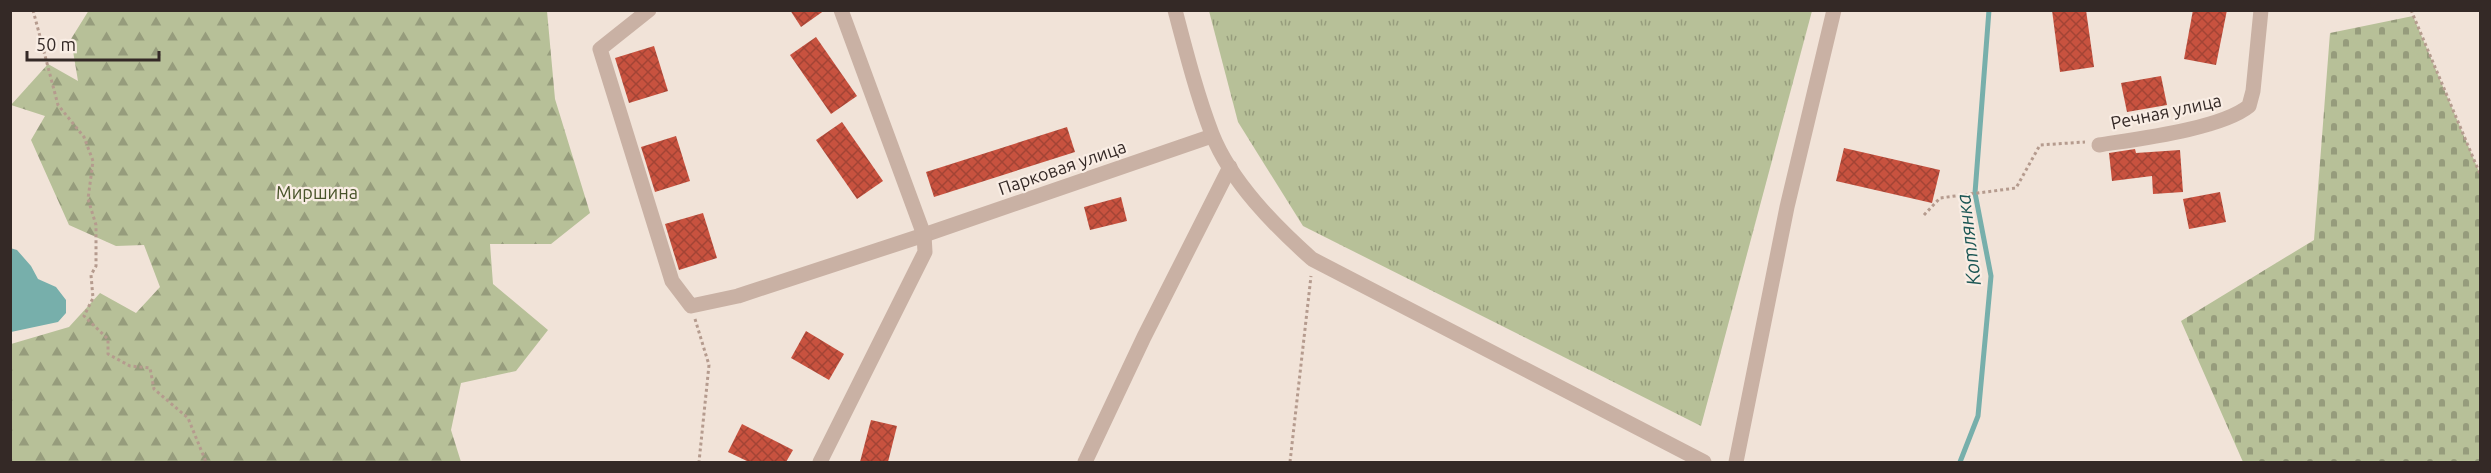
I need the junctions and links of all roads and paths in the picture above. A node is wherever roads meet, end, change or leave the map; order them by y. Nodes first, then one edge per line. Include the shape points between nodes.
1 (33, 10) edge
2 (649, 10) edge
3 (841, 10) edge
4 (1175, 10) edge
5 (1834, 10) edge
6 (2261, 10) edge
7 (2411, 10) edge
8 (1212, 136) junction
9 (2099, 145) joint
10 (1230, 167) junction
11 (2481, 174) edge
12 (1924, 215) dead end
13 (924, 235) junction
14 (1312, 259) junction
15 (691, 306) junction
16 (206, 462) edge
17 (699, 462) edge
18 (820, 462) edge
19 (1085, 462) edge
20 (1290, 462) edge
21 (1704, 462) edge
22 (1736, 462) edge

1 - 16 path via 58,105 84,137 93,161 88,199 96,225 96,266 91,275 93,298 84,316 108,339 108,354 130,366 150,368 153,389 188,418
2 - 15 street via 600,49 672,281
3 - 13 street
4 - 8 street
5 - 22 street via 1787,207
6 - 9 street, Речная улица via 2253,91 2249,106 2242,112 2152,137
7 - 11 path
8 - 10 street
8 - 13 street, Парковая улица
9 - 12 path via 2040,145 2016,188 1940,198
10 - 14 street via 1279,230
10 - 19 street
13 - 15 street, Парковая улица via 738,296
13 - 18 street via 925,252
14 - 20 path
14 - 21 street
15 - 17 path via 709,365

